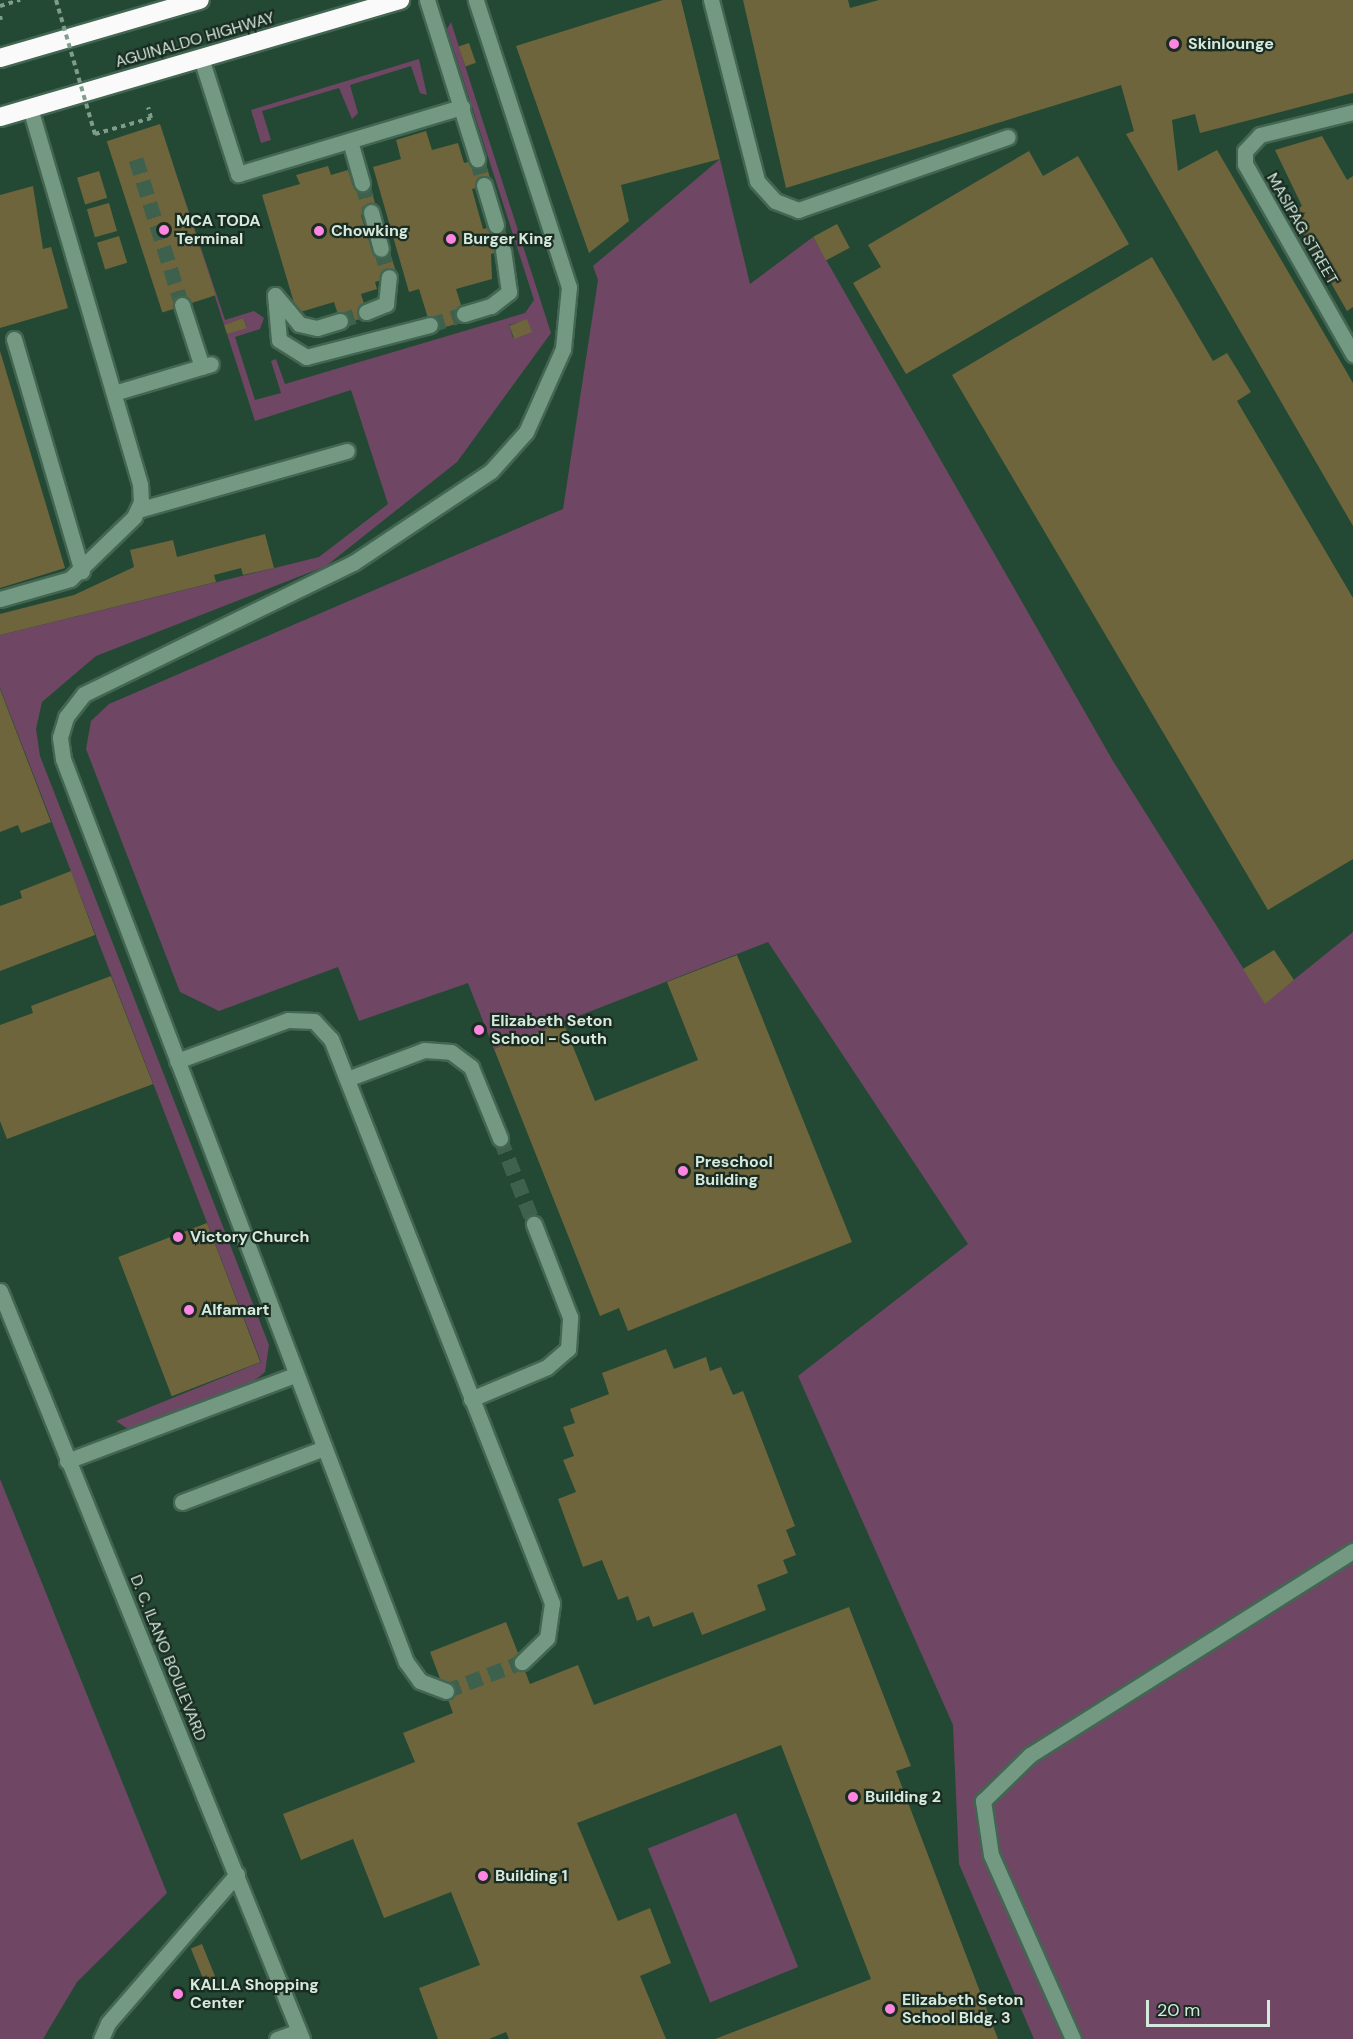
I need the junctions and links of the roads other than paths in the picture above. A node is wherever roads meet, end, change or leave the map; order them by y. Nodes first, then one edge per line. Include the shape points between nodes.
1 (196, 0) edge
2 (400, 0) edge
3 (428, 0) edge
4 (476, 0) edge
5 (711, 0) edge
6 (0, 58) edge
7 (201, 58) junction
8 (462, 107) junction
9 (30, 108) junction
10 (1353, 112) edge
11 (0, 117) edge
12 (1008, 137) dead end
13 (350, 141) junction
14 (477, 159) tunnel mouth
15 (362, 183) tunnel mouth
16 (484, 185) tunnel mouth
17 (371, 212) tunnel mouth
18 (496, 225) tunnel mouth
19 (381, 249) tunnel mouth
20 (504, 250) tunnel mouth
21 (389, 277) tunnel mouth
22 (182, 304) tunnel mouth
23 (366, 312) tunnel mouth
24 (464, 314) tunnel mouth
25 (340, 321) tunnel mouth
26 (430, 325) tunnel mouth
27 (14, 339) dead end
28 (1353, 354) edge
29 (114, 393) junction
30 (347, 451) dead end
31 (138, 510) junction
32 (82, 570) junction
33 (0, 600) edge
34 (177, 1061) junction
35 (347, 1079) junction
36 (500, 1138) tunnel mouth
37 (534, 1224) tunnel mouth
38 (0, 1291) edge
39 (295, 1375) junction
40 (471, 1399) junction
41 (324, 1448) junction
42 (67, 1461) junction
43 (182, 1502) dead end
44 (1353, 1551) edge
45 (522, 1662) tunnel mouth
46 (446, 1691) tunnel mouth
47 (237, 1874) junction
48 (300, 2035) edge
49 (100, 2039) edge
50 (277, 2039) edge
51 (1073, 2039) edge

1 - 6 highway
2 - 7 highway, AGUINALDO HIGHWAY
3 - 8 street
4 - 34 street via 569,287 562,349 526,432 491,471 353,563 84,694 66,717 60,738 63,759
5 - 12 street via 757,181 775,201 798,210
7 - 9 highway, AGUINALDO HIGHWAY
7 - 13 street via 238,174
8 - 13 street
8 - 14 street
9 - 11 highway, AGUINALDO HIGHWAY
9 - 29 street
10 - 28 street, MASIPAG STREET via 1260,135 1245,152 1250,176
13 - 15 street
16 - 18 street
17 - 19 street
20 - 24 street via 509,292 491,306
21 - 23 street via 386,304
22 - 29 street via 206,365
25 - 26 street via 317,328 299,324 275,295 279,340 306,357
27 - 32 street
29 - 31 street via 140,484
30 - 31 street
31 - 32 street
32 - 33 street
34 - 35 street via 288,1020 314,1022 332,1039
34 - 39 street
35 - 36 street via 424,1050 451,1052 471,1067
35 - 40 street
37 - 40 street via 570,1317 568,1348 547,1367
38 - 42 street, D. C. ILANO BOULEVARD
39 - 41 street
39 - 42 street
40 - 45 street via 552,1603 547,1638
41 - 43 street
41 - 46 street via 406,1662 420,1681
42 - 47 street, D. C. ILANO BOULEVARD
44 - 51 street via 1030,1755 983,1801 991,1855
47 - 48 street, D. C. ILANO BOULEVARD
47 - 49 street via 120,2008
48 - 50 street

